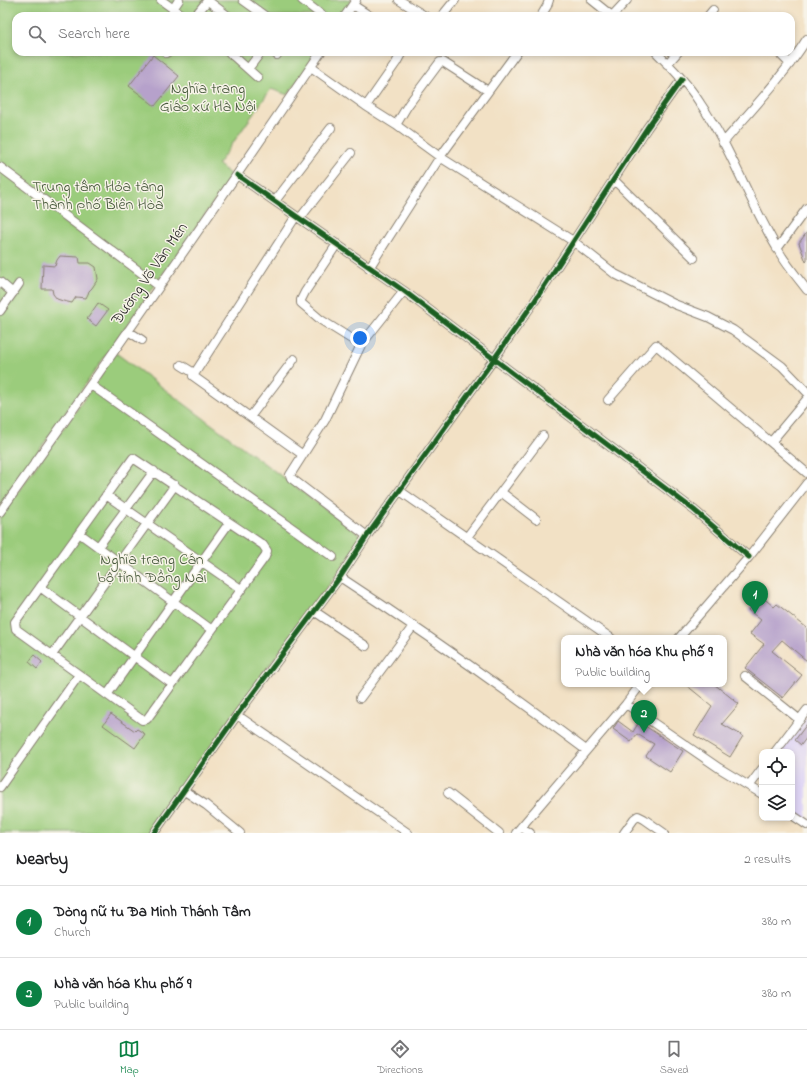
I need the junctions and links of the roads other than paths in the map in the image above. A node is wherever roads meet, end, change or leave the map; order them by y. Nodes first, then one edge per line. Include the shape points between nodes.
1 (161, 0) edge
2 (179, 0) edge
3 (208, 0) edge
4 (243, 0) edge
5 (302, 0) edge
6 (399, 0) edge
7 (455, 0) edge
8 (549, 0) edge
9 (592, 0) edge
10 (627, 0) edge
11 (355, 2) edge
12 (173, 9) junction
13 (177, 12) edge
14 (199, 12) edge
15 (223, 12) edge
16 (260, 12) edge
17 (318, 12) edge
18 (348, 12) edge
19 (366, 12) edge
20 (418, 12) edge
21 (445, 12) edge
22 (543, 12) edge
23 (607, 12) edge
24 (616, 12) edge
25 (807, 39) edge
26 (234, 56) edge
27 (258, 56) edge
28 (318, 56) edge
29 (400, 56) edge
30 (514, 56) edge
31 (660, 56) edge
32 (674, 56) edge
33 (782, 56) edge
34 (667, 64) junction
35 (790, 64) junction
36 (311, 67) junction
37 (248, 69) junction
38 (258, 78) dead end
39 (682, 79) junction
40 (488, 91) junction
41 (366, 106) junction
42 (396, 125) junction
43 (331, 128) dead end
44 (723, 143) junction
45 (351, 153) dead end
46 (440, 157) junction
47 (0, 167) edge
48 (237, 175) junction
49 (613, 179) junction
50 (275, 201) junction
51 (807, 208) edge
52 (298, 217) junction
53 (573, 241) junction
54 (337, 244) junction
55 (777, 249) junction
56 (694, 258) dead end
57 (369, 268) junction
58 (0, 282) edge
59 (19, 284) dead end
60 (159, 286) junction
61 (807, 290) edge
62 (404, 291) junction
63 (13, 293) junction
64 (0, 311) edge
65 (128, 330) junction
66 (142, 340) dead end
67 (361, 345) junction
68 (294, 359) dead end
69 (494, 359) junction
70 (181, 365) dead end
71 (194, 373) junction
72 (91, 385) junction
73 (807, 392) edge
74 (807, 399) edge
75 (608, 400) dead end
76 (250, 417) junction
77 (543, 436) dead end
78 (771, 442) junction
79 (304, 456) junction
80 (154, 471) junction
81 (807, 473) edge
82 (807, 483) edge
83 (175, 485) junction
84 (400, 491) junction
85 (501, 492) junction
86 (106, 495) junction
87 (126, 509) junction
88 (0, 512) edge
89 (536, 519) dead end
90 (229, 522) junction
91 (147, 523) junction
92 (79, 533) junction
93 (367, 536) junction
94 (467, 537) junction
95 (98, 547) junction
96 (333, 557) dead end
97 (749, 557) junction
98 (119, 562) junction
99 (202, 562) junction
100 (340, 576) junction
101 (40, 588) junction
102 (241, 589) junction
103 (174, 602) junction
104 (314, 611) junction
105 (80, 616) junction
106 (414, 625) junction
107 (212, 630) junction
108 (607, 635) edge
109 (682, 635) edge
110 (366, 646) dead end
111 (52, 655) junction
112 (134, 657) junction
113 (79, 675) junction
114 (745, 676) dead end
115 (172, 684) junction
116 (639, 687) edge
117 (107, 695) junction
118 (360, 698) dead end
119 (626, 704) junction
120 (807, 710) edge
121 (237, 715) junction
122 (800, 720) junction
123 (777, 749) edge
124 (586, 750) junction
125 (759, 773) edge
126 (750, 785) junction
127 (0, 787) edge
128 (184, 790) junction
129 (759, 792) edge
130 (448, 794) dead end
131 (795, 817) edge
132 (807, 825) edge
133 (519, 830) edge
134 (154, 833) edge
135 (240, 833) edge
136 (408, 833) edge
137 (499, 833) edge
138 (530, 833) edge
139 (624, 833) edge
140 (664, 833) edge

1 - 12 street
2 - 12 street
3 - 14 street
3 - 15 street
4 - 16 street
5 - 17 street
6 - 20 street
7 - 21 street
8 - 22 street
9 - 23 street
10 - 24 street
11 - 18 street
11 - 19 street
12 - 13 street
25 - 35 street
26 - 37 street
27 - 37 street
28 - 36 street, Đường Võ Văn Mén
29 - 41 street
30 - 40 street
31 - 34 street
32 - 34 street
33 - 35 street
34 - 39 street
35 - 44 street
36 - 41 street
36 - 48 street, Đường Võ Văn Mén
37 - 38 street
39 - 44 street via 700,103
39 - 49 street
40 - 42 street via 440,62
40 - 46 street
41 - 42 street
42 - 46 street
43 - 50 street
44 - 55 street
45 - 52 street
46 - 53 street
46 - 57 street
47 - 60 street
48 - 50 street
48 - 60 street, Đường Võ Văn Mén
49 - 53 street
49 - 56 street
50 - 52 street
51 - 55 street
52 - 54 street
52 - 71 street
53 - 69 street
53 - 73 street via 615,274 733,330 782,366
54 - 57 street
54 - 67 street via 305,292 301,304
55 - 61 street
57 - 62 street
58 - 63 street
59 - 63 street
60 - 65 street, Đường Võ Văn Mén
62 - 67 street
62 - 69 street
63 - 64 street
65 - 66 street
65 - 72 street, Đường Võ Văn Mén
67 - 79 street via 325,420
68 - 76 street
69 - 84 street
69 - 97 street via 694,510
70 - 71 street
71 - 76 street via 193,376
72 - 88 street, Đường Võ Văn Mén
72 - 96 street
74 - 78 street
75 - 78 street via 656,345
76 - 79 street
77 - 85 street
78 - 81 street
79 - 93 street via 290,475 291,478
80 - 83 street
80 - 86 street via 133,458
80 - 87 street
82 - 97 street
83 - 90 street
83 - 91 street
84 - 93 street
84 - 94 street
85 - 89 street
85 - 94 street
86 - 87 street
86 - 92 street
87 - 91 street
87 - 95 street
90 - 99 street
90 - 102 street via 267,551
91 - 98 street
91 - 99 street
92 - 95 street
92 - 101 street
93 - 100 street
94 - 108 street
95 - 98 street
97 - 109 street
98 - 103 street
98 - 105 street
99 - 102 street
99 - 103 street
100 - 104 street
100 - 106 street
101 - 105 street
101 - 111 street via 15,622 15,626
102 - 107 street
103 - 107 street
103 - 112 street
104 - 110 street
104 - 121 street
105 - 111 street
105 - 112 street
106 - 118 street
106 - 124 street
107 - 115 street
111 - 113 street
112 - 115 street
112 - 117 street
113 - 117 street
113 - 127 street
114 - 122 street
115 - 117 street via 144,720 140,720
116 - 119 street
119 - 124 street
119 - 126 street via 719,768
120 - 122 street
121 - 128 street
121 - 136 street
122 - 123 street
124 - 133 street
125 - 126 street
126 - 129 street
128 - 134 street
128 - 135 street
130 - 137 street
131 - 132 street
133 - 138 street
139 - 140 street via 638,816

